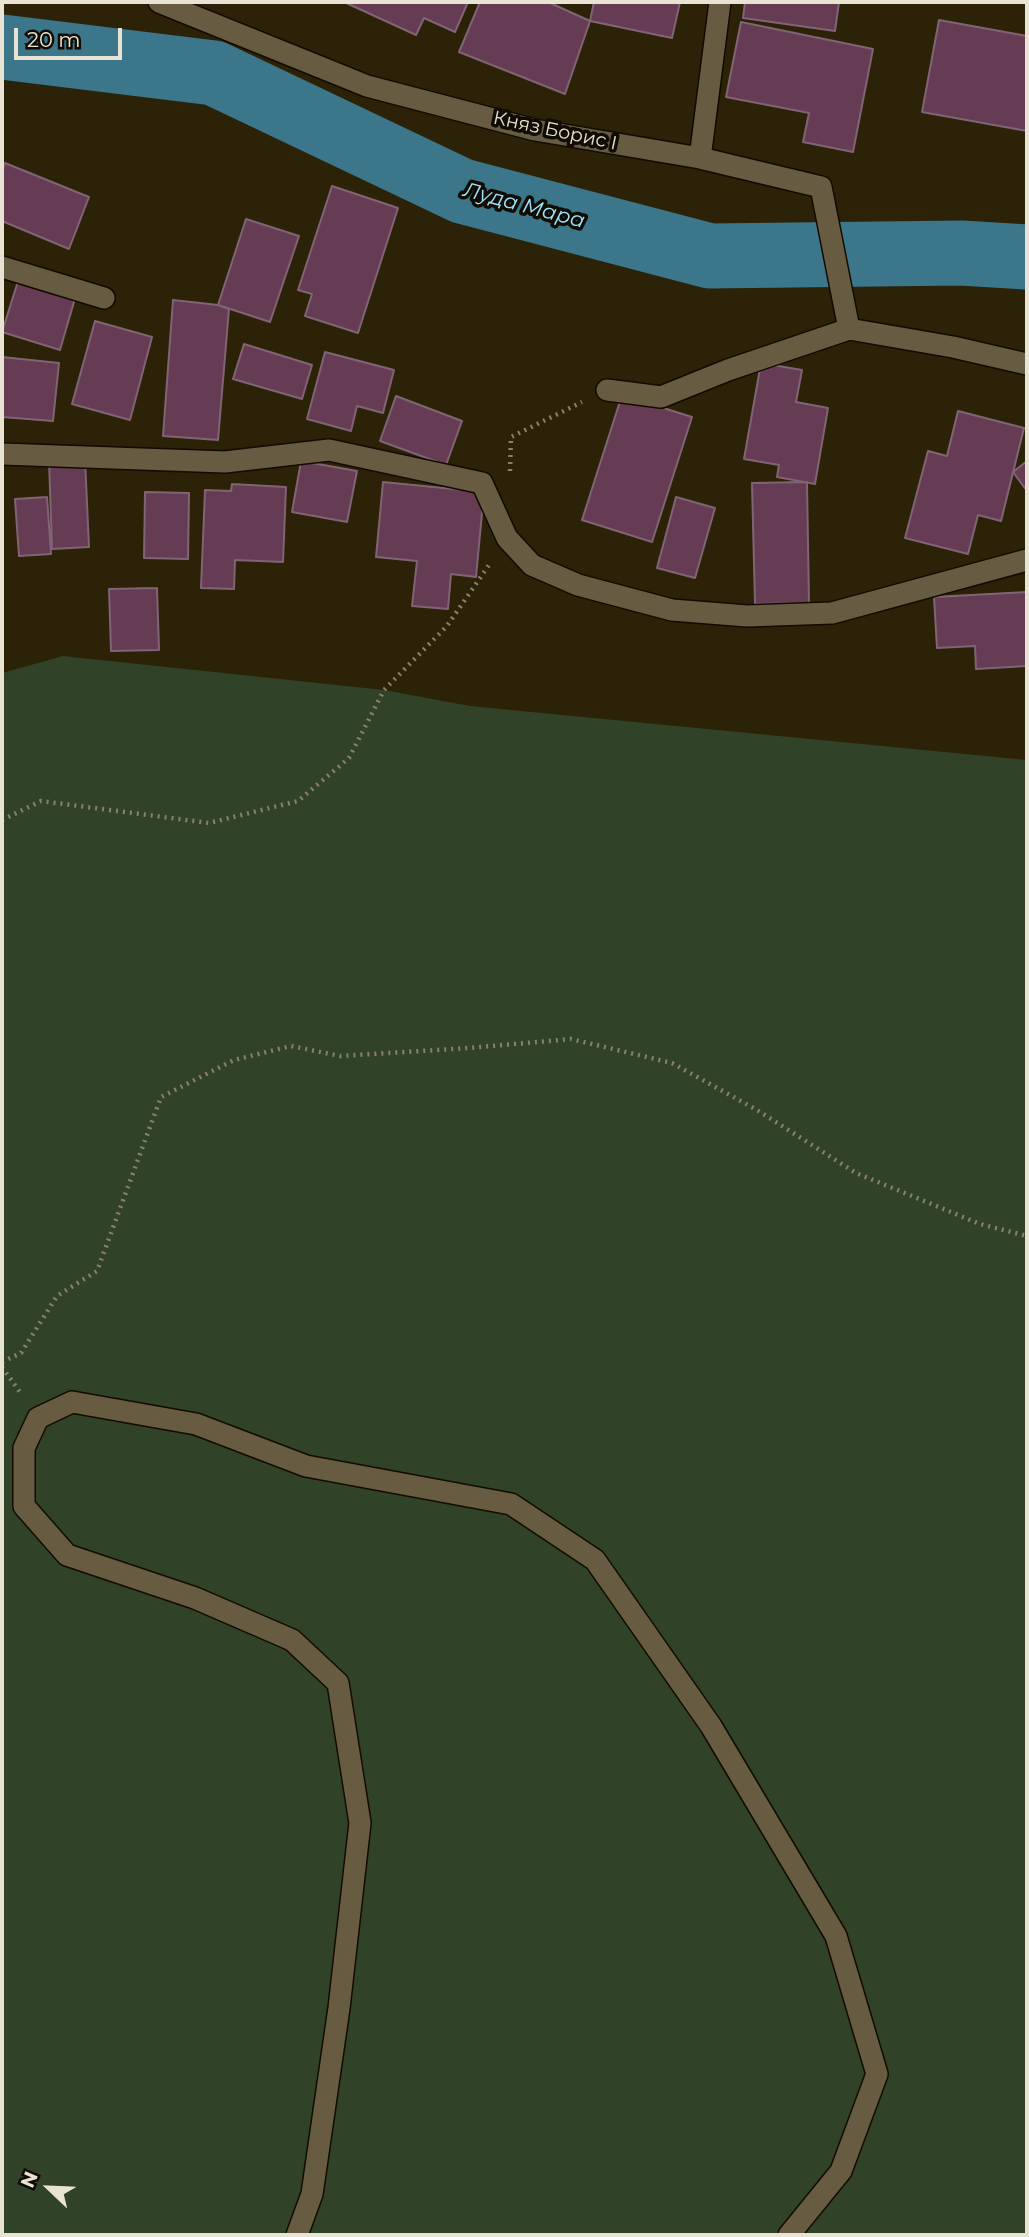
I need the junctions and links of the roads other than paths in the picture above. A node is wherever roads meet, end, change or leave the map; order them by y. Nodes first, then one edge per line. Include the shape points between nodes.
1 (159, 2) edge
2 (720, 2) edge
3 (700, 158) junction
4 (2, 267) edge
5 (104, 298) dead end
6 (849, 330) junction
7 (1027, 364) edge
8 (607, 390) road end
9 (2, 454) edge
10 (1027, 560) edge
11 (297, 2235) edge
12 (789, 2235) edge

1 - 3 street, Княз Борис I via 367,86 536,130
2 - 3 street
3 - 6 street, Княз Борис I via 821,187
4 - 5 street
6 - 7 street
6 - 8 street via 661,397
9 - 10 street via 225,462 329,450 482,483 507,538 531,565 578,586 672,610 747,616 832,613
11 - 12 street via 312,2194 360,1823 338,1683 292,1640 195,1598 67,1555 24,1506 24,1448 38,1418 72,1402 196,1424 306,1466 511,1504 595,1560 711,1726 836,1937 877,2074 841,2171

